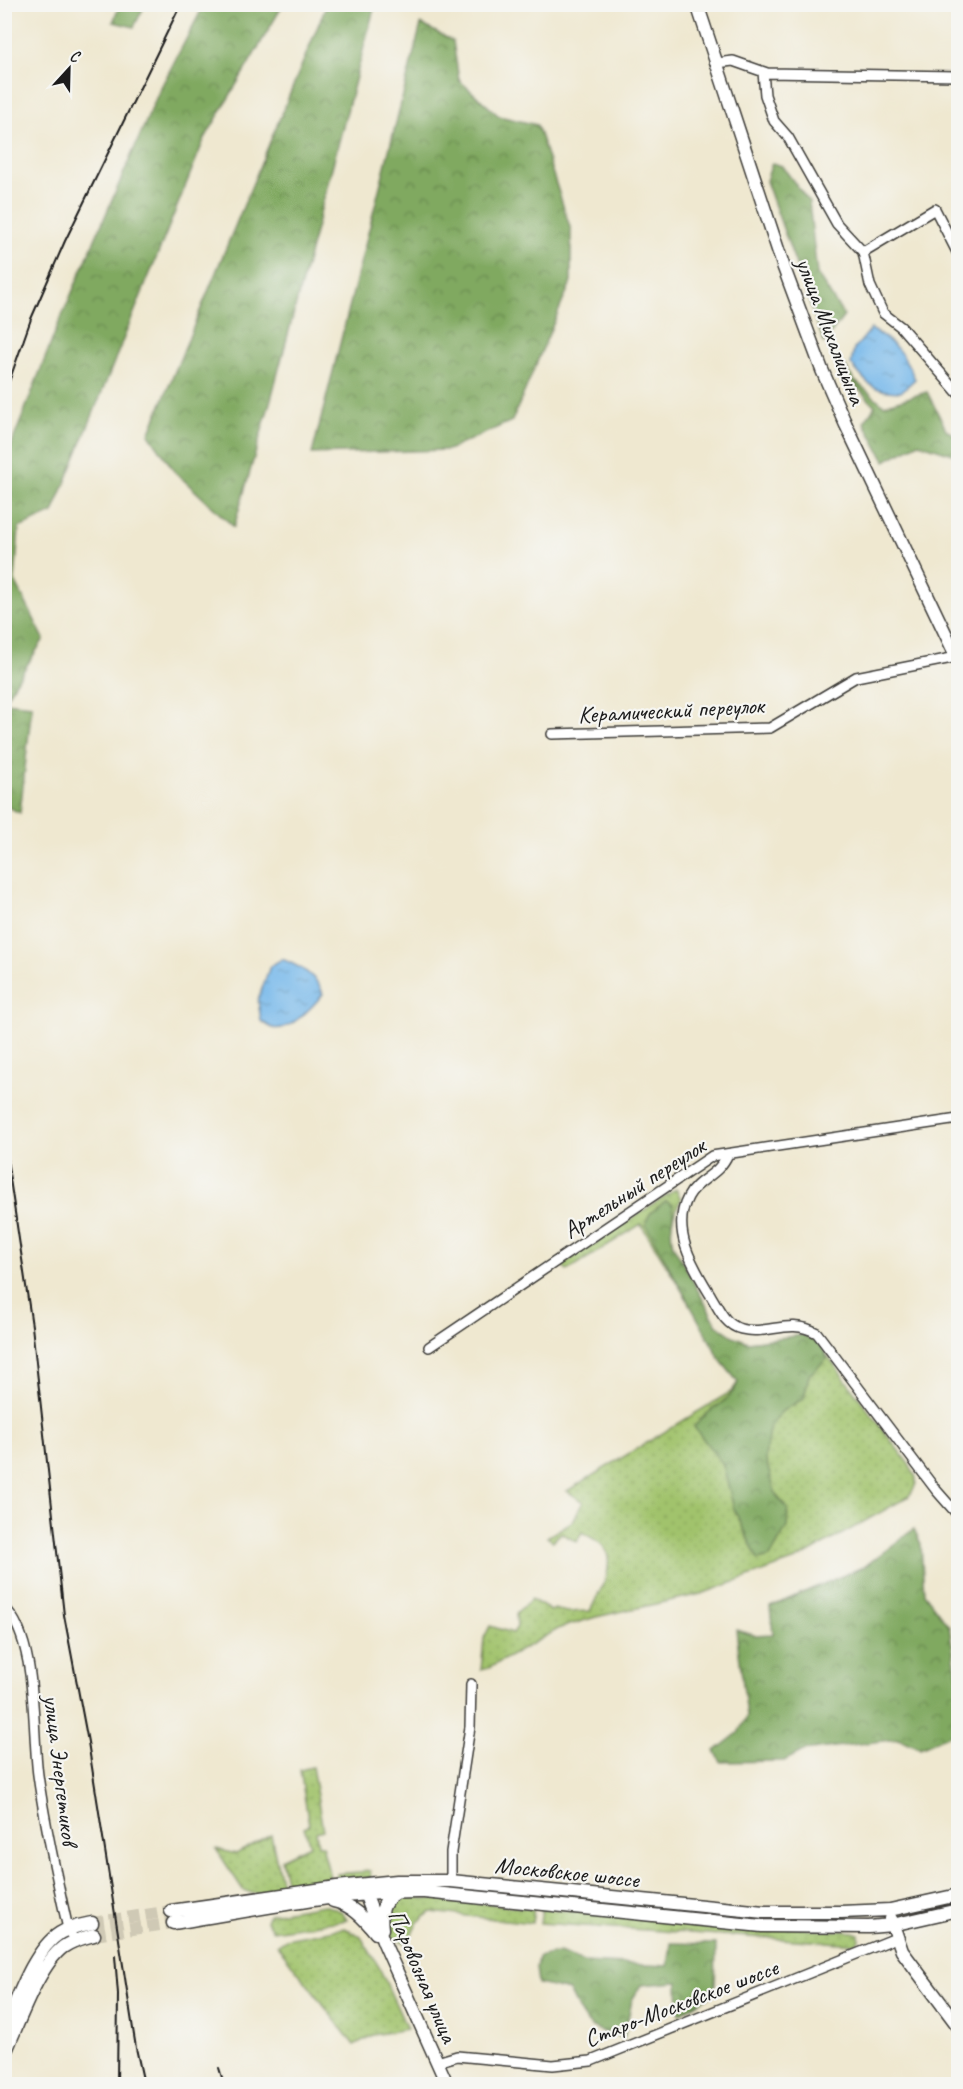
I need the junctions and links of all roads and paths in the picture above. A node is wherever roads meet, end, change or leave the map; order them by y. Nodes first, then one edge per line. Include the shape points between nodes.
1 (697, 4) edge
2 (717, 63) junction
3 (763, 72) junction
4 (958, 76) edge
5 (863, 252) junction
6 (958, 254) edge
7 (958, 393) edge
8 (958, 658) edge
9 (552, 734) dead end
10 (958, 1119) edge
11 (728, 1154) junction
12 (429, 1347) dead end
13 (958, 1515) edge
14 (4, 1607) edge
15 (471, 1684) dead end
16 (451, 1881) junction
17 (363, 1889) junction
18 (398, 1892) junction
19 (958, 1895) edge
20 (323, 1900) junction
21 (890, 1910) junction
22 (958, 1910) edge
23 (892, 1925) junction
24 (93, 1929) tunnel mouth
25 (71, 1934) junction
26 (896, 1938) junction
27 (384, 1943) junction
28 (958, 2026) edge
29 (4, 2030) edge
30 (4, 2055) edge
31 (437, 2062) junction
32 (447, 2085) edge

1 - 2 main road, улица Михалицына
2 - 3 street via 733,61
2 - 8 main road, улица Михалицына via 822,370
3 - 4 street
3 - 5 street via 765,95 774,121 788,137 837,224
5 - 6 street via 935,209
5 - 7 street via 870,285 883,313 901,327
8 - 9 street, Керамический переулок via 856,677 770,728
10 - 11 street, Артельный переулок
11 - 12 street, Артельный переулок via 712,1156
11 - 13 street via 717,1172 694,1188 682,1217 689,1258 722,1316 741,1329 800,1326 817,1333
14 - 25 street, улица Энергетиков via 19,1629 28,1659 38,1775
15 - 16 street via 470,1727 451,1852
16 - 17 main road, Московское шоссе via 397,1881
16 - 21 main road, Московское шоссе via 764,1911
17 - 18 main road, Московское шоссе
17 - 20 main road, Московское шоссе
17 - 20 main road, Московское шоссе via 172,1917
17 - 27 main road, Паровозная улица
18 - 23 main road, Московское шоссе via 762,1926
18 - 27 main road via 389,1897 382,1910
19 - 21 main road, Московское шоссе
20 - 27 main road via 357,1912
21 - 23 main road
22 - 23 main road, Московское шоссе
23 - 26 main road
24 - 25 main road
25 - 29 main road via 52,1939 38,1958
25 - 30 main road via 47,1965
26 - 28 main road
26 - 31 street, Старо-Московское шоссе via 591,2061 553,2065 457,2056
27 - 31 main road, Паровозная улица
31 - 32 main road, Паровозная улица

